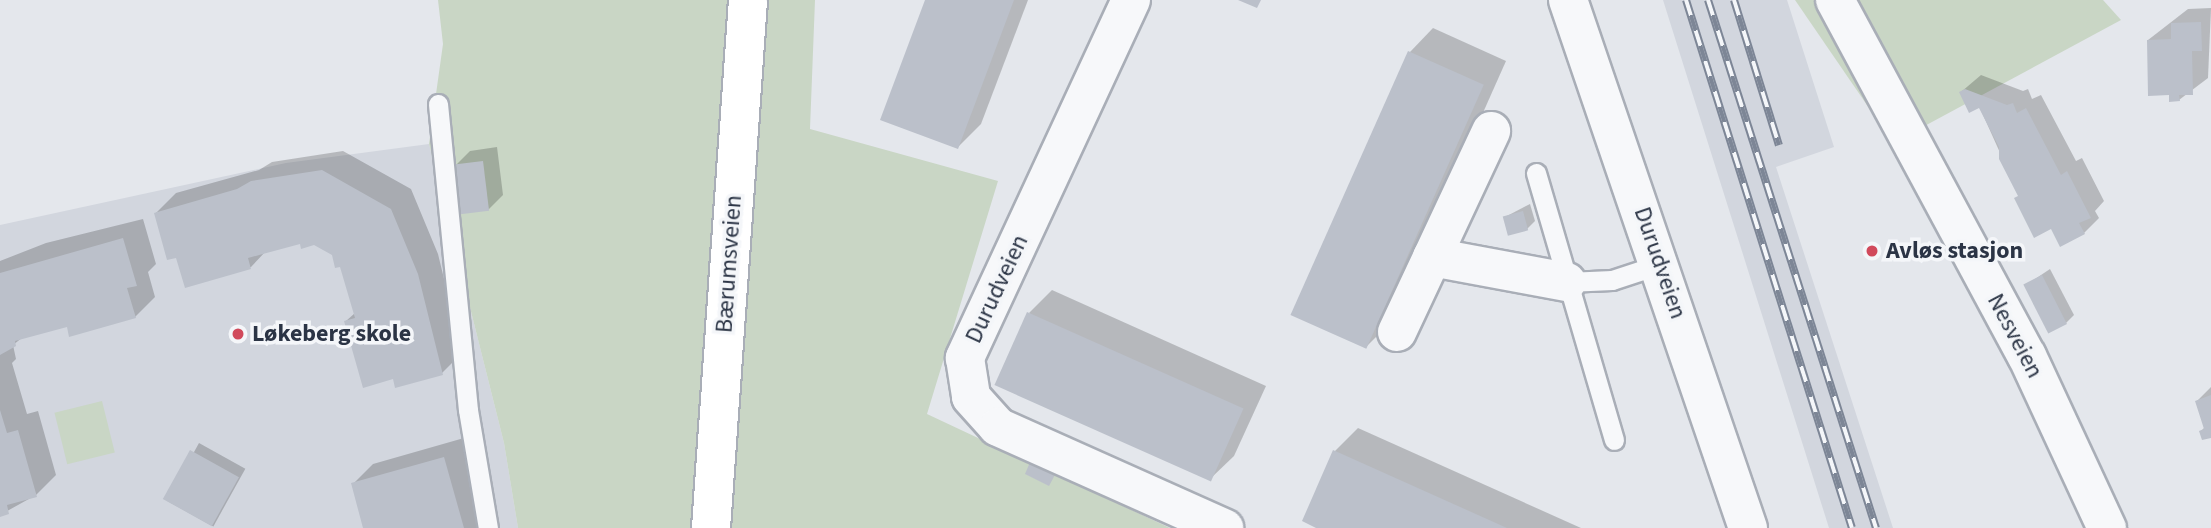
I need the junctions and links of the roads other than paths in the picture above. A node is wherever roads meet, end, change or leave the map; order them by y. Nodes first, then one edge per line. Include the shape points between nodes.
1 (748, 0) edge
2 (1131, 0) edge
3 (1568, 0) edge
4 (1835, 0) edge
5 (438, 104) dead end
6 (1491, 131) dead end
7 (1536, 173) dead end
8 (1432, 257) junction
9 (1661, 264) junction
10 (1567, 282) junction
11 (1397, 332) dead end
12 (1614, 440) dead end
13 (488, 528) edge
14 (711, 528) edge
15 (1224, 528) edge
16 (1748, 528) edge
17 (2108, 528) edge

1 - 14 main road, Bærumsveien
2 - 15 street, Durudveien via 965,358 971,397 998,427
3 - 9 street, Durudveien
4 - 17 street, Nesveien via 2027,356
5 - 13 lane via 468,410
6 - 8 street
7 - 10 lane
8 - 10 street
8 - 11 street
9 - 10 lane via 1612,280
9 - 16 street, Durudveien
10 - 12 lane

